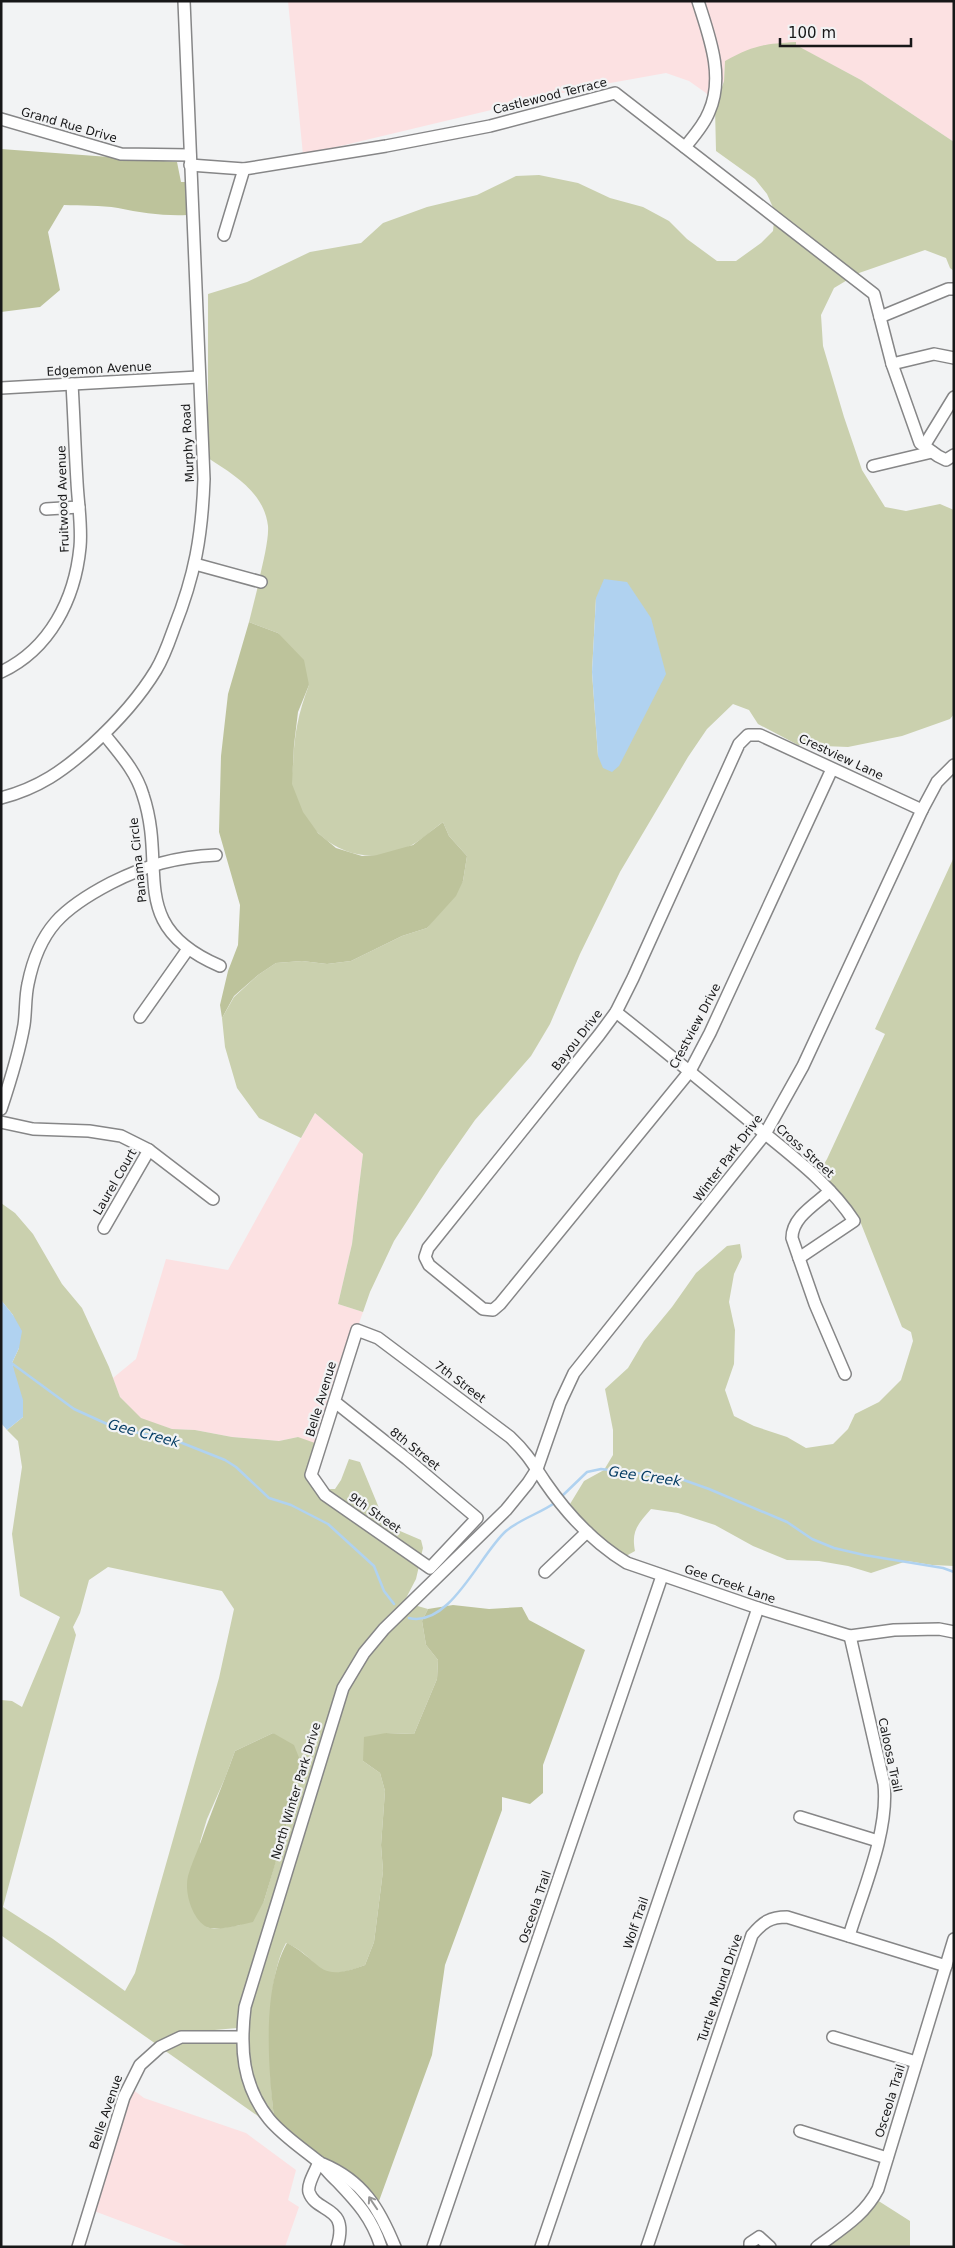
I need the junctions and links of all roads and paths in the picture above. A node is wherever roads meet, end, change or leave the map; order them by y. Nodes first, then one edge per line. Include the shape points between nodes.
1 (184, 1) edge
2 (698, 1) edge
3 (1, 119) edge
4 (685, 148) junction
5 (190, 160) junction
6 (244, 169) junction
7 (224, 235) dead end
8 (954, 290) edge
9 (880, 317) junction
10 (954, 358) edge
11 (892, 364) junction
12 (198, 377) junction
13 (72, 384) junction
14 (1, 388) edge
15 (954, 397) edge
16 (928, 449) junction
17 (954, 455) edge
18 (873, 466) dead end
19 (79, 507) junction
20 (46, 509) dead end
21 (196, 564) junction
22 (260, 582) dead end
23 (1, 672) edge
24 (104, 734) junction
25 (748, 735) joint
26 (954, 765) edge
27 (832, 769) junction
28 (1, 798) edge
29 (922, 810) junction
30 (216, 855) dead end
31 (154, 864) junction
32 (188, 949) junction
33 (220, 966) dead end
34 (616, 1012) junction
35 (140, 1018) dead end
36 (690, 1070) junction
37 (1, 1110) edge
38 (1, 1122) edge
39 (765, 1134) junction
40 (149, 1150) junction
41 (830, 1191) junction
42 (213, 1199) dead end
43 (104, 1228) dead end
44 (799, 1258) junction
45 (493, 1310) joint
46 (357, 1330) joint
47 (844, 1374) dead end
48 (335, 1402) junction
49 (537, 1469) junction
50 (312, 1475) joint
51 (587, 1532) junction
52 (430, 1568) joint
53 (545, 1572) dead end
54 (662, 1576) junction
55 (758, 1608) junction
56 (954, 1632) edge
57 (850, 1636) junction
58 (800, 1817) dead end
59 (878, 1841) junction
60 (849, 1936) junction
61 (954, 1939) edge
62 (946, 1966) junction
63 (834, 2037) dead end
64 (241, 2038) junction
65 (916, 2062) junction
66 (800, 2131) dead end
67 (887, 2158) junction
68 (319, 2162) junction
69 (338, 2243) edge
70 (78, 2247) edge
71 (381, 2247) edge
72 (395, 2247) edge
73 (433, 2247) edge
74 (541, 2247) edge
75 (647, 2247) edge
76 (750, 2247) edge
77 (770, 2247) edge
78 (817, 2247) edge

1 - 5 street, Murphy Road
2 - 4 street via 713,53 716,86 709,112
3 - 5 street, Grand Rue Drive via 121,154
4 - 6 street, Castlewood Terrace via 615,92 490,126
4 - 9 street, Castlewood Terrace via 874,294
5 - 6 street, Grand Rue Drive
5 - 12 street, Murphy Road
6 - 7 street
8 - 9 street via 948,289
9 - 11 street, Castlewood Terrace
10 - 11 street via 934,354
11 - 16 street, Castlewood Terrace via 920,443
12 - 13 street, Edgemon Avenue
12 - 21 street, Murphy Road via 204,480 203,521
13 - 14 street, Edgemon Avenue
13 - 19 street, Fruitwood Avenue
15 - 16 street
16 - 17 street via 946,460
16 - 18 street
19 - 20 street
19 - 23 street, Fruitwood Avenue via 81,546 72,590 63,614 36,649
21 - 22 street
21 - 24 street, Murphy Road via 156,669
24 - 28 street, Murphy Road via 71,764 38,786
24 - 31 street, Panama Circle via 129,765 143,794
25 - 27 street, Crestview Lane via 760,735
25 - 34 street, Bayou Drive via 739,744
26 - 29 street, Winter Park Drive via 937,782
27 - 29 street, Crestview Lane
27 - 36 street, Crestview Drive
29 - 39 street, Winter Park Drive via 803,1066
30 - 31 street via 187,856
31 - 32 street, Panama Circle via 154,895 161,918
31 - 37 street via 92,893 68,909 43,938 34,961 20,1044
32 - 33 street, Panama Circle
32 - 35 street
34 - 36 street, Cross Street
34 - 45 street, Bayou Drive via 428,1248 425,1258 429,1265 483,1309
36 - 39 street, Cross Street
36 - 45 street, Crestview Drive
38 - 40 street via 33,1129 121,1136
39 - 41 street, Cross Street
39 - 49 street, Winter Park Drive via 574,1373
40 - 42 street
40 - 43 street, Laurel Court
41 - 44 street via 797,1221 792,1231
41 - 44 street, Cross Street via 854,1221
44 - 47 street
46 - 48 street, Belle Avenue
46 - 49 street, 7th Street via 378,1338 510,1437 527,1453
48 - 50 street, Belle Avenue
48 - 52 street, 8th Street via 477,1518
49 - 51 street, Gee Creek Lane
49 - 64 street, North Winter Park Drive via 506,1510 384,1629 343,1688 245,2007
50 - 52 street, 9th Street via 326,1495
51 - 53 street
51 - 54 street, Gee Creek Lane via 627,1563
54 - 55 street, Gee Creek Lane
54 - 73 street, Osceola Trail
55 - 57 street, Gee Creek Lane
55 - 74 street, Wolf Trail
56 - 57 street, Gee Creek Lane via 894,1630
57 - 59 street, Caloosa Trail via 884,1784 886,1801
58 - 59 street
59 - 60 street, Caloosa Trail
60 - 62 street, Turtle Mound Drive
60 - 75 street, Turtle Mound Drive via 787,1917 774,1917 762,1923 752,1935
61 - 62 street, Osceola Trail
62 - 65 street, Osceola Trail
63 - 65 street
64 - 68 street, North Winter Park Drive via 252,2090 269,2119
64 - 70 street, Belle Avenue via 181,2038 160,2047 140,2065 124,2097
65 - 67 street, Osceola Trail
66 - 67 street
67 - 78 street, Osceola Trail via 872,2201 861,2214
68 - 69 street via 309,2192 314,2200 334,2213 338,2221
68 - 71 street, North Winter Park Drive via 375,2227
72 -> 68 street, North Winter Park Drive via 384,2219 366,2193 342,2172
76 - 77 street via 754,2238 759,2237

